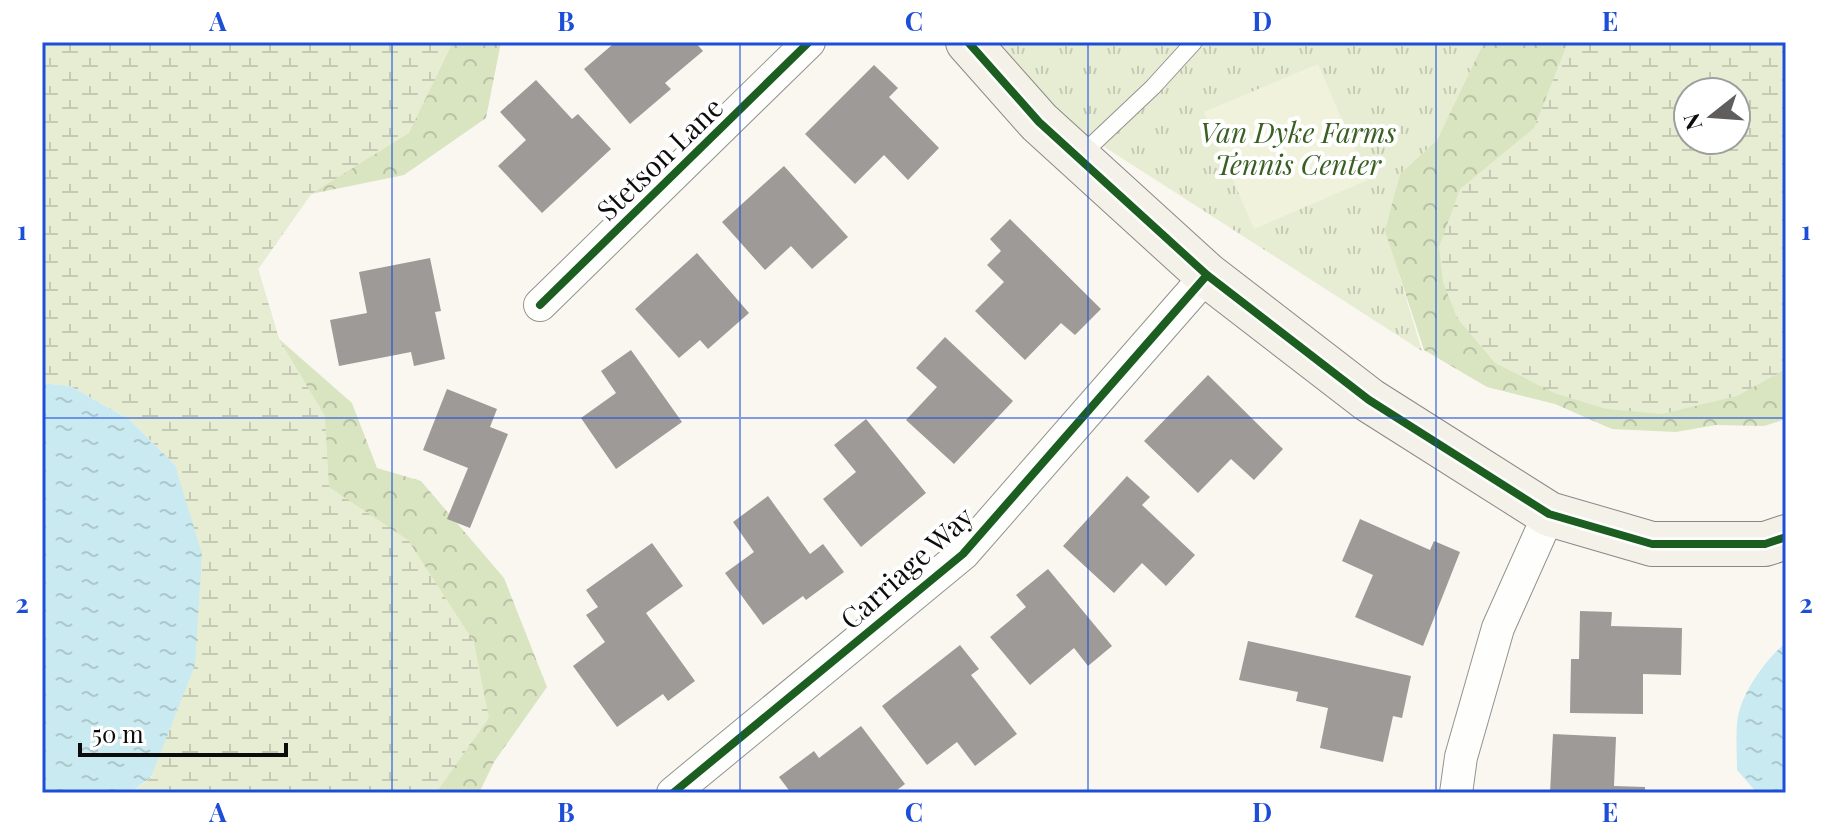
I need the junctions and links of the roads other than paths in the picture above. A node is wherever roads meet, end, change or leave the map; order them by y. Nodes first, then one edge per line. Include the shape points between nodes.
1 (809, 42) edge
2 (968, 42) edge
3 (1194, 42) edge
4 (1078, 157) junction
5 (1207, 275) junction
6 (540, 305) dead end
7 (1549, 514) junction
8 (1786, 537) edge
9 (673, 793) edge
10 (1456, 793) edge

1 - 6 street, Stetson Lane
2 - 4 street
3 - 4 lane
4 - 5 street
5 - 7 street via 1369,400
5 - 9 street, Carriage Way via 963,554
7 - 8 street via 1652,544 1765,544
7 - 10 street via 1498,628 1461,757

